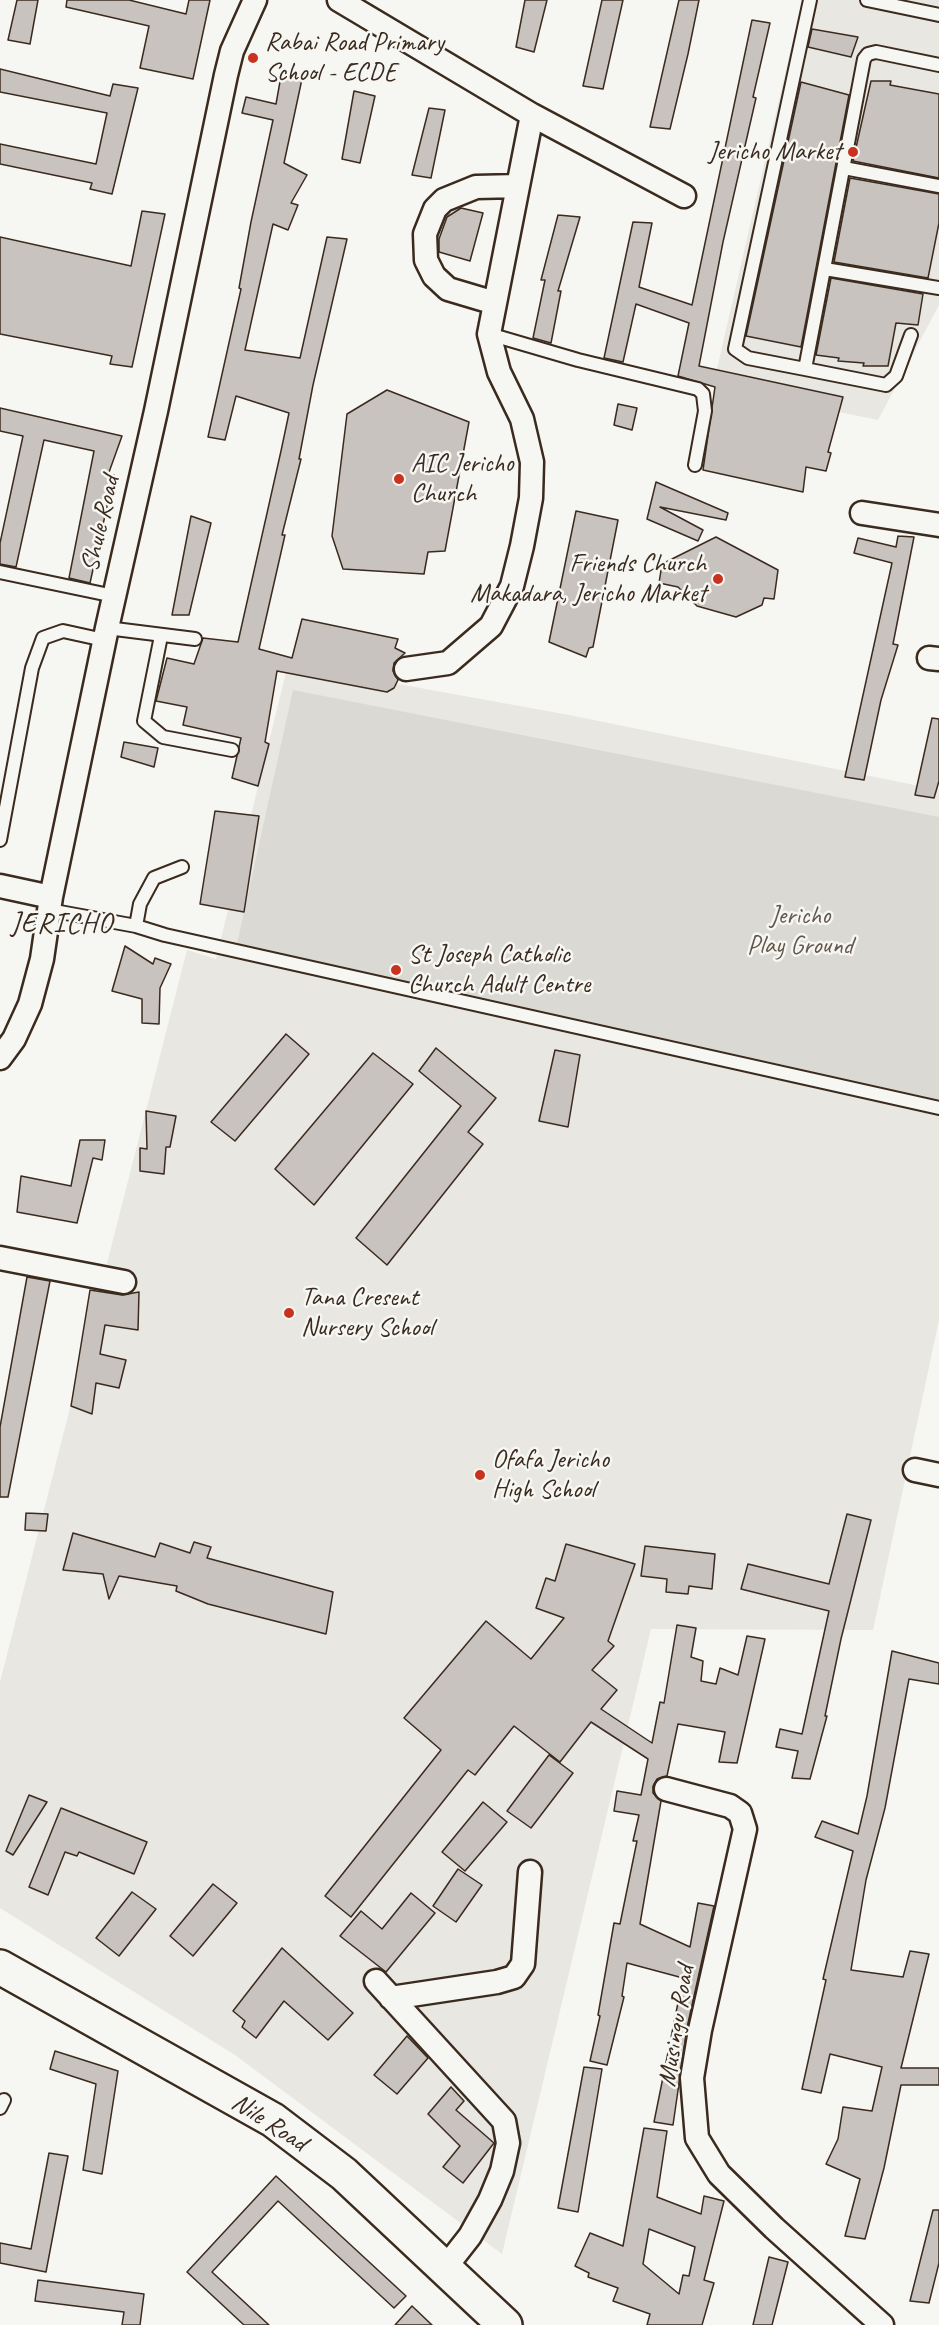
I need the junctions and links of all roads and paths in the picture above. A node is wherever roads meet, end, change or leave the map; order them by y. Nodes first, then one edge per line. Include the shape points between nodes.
1 (255, 0) edge
2 (339, 0) edge
3 (810, 0) edge
4 (867, 0) edge
5 (939, 15) edge
6 (939, 65) edge
7 (532, 115) junction
8 (844, 168) junction
9 (518, 186) junction
10 (939, 186) edge
11 (684, 196) dead end
12 (825, 269) junction
13 (939, 288) edge
14 (495, 303) junction
15 (489, 334) junction
16 (911, 335) dead end
17 (805, 369) junction
18 (695, 465) dead end
19 (862, 513) dead end
20 (939, 525) edge
21 (0, 572) edge
22 (114, 596) junction
23 (105, 634) junction
24 (160, 636) junction
25 (195, 639) dead end
26 (406, 669) dead end
27 (232, 750) dead end
28 (0, 840) edge
29 (182, 867) dead end
30 (0, 886) edge
31 (50, 903) junction
32 (136, 926) junction
33 (0, 1058) edge
34 (939, 1108) edge
35 (0, 1258) edge
36 (124, 1282) dead end
37 (915, 1470) dead end
38 (939, 1475) edge
39 (666, 1789) dead end
40 (530, 1872) dead end
41 (0, 1967) edge
42 (376, 1981) dead end
43 (391, 1998) junction
44 (445, 2268) junction
45 (505, 2325) edge
46 (882, 2325) edge

1 - 22 street, Shule Road via 228,67
2 - 7 street
3 - 17 lane via 735,349 753,361
4 - 5 lane
6 - 8 lane via 876,52 868,54
7 - 9 street
7 - 11 street
8 - 10 lane
8 - 12 lane
9 - 14 street
9 - 14 street via 476,187 444,200 435,209 425,234 426,260 434,276 448,289
12 - 13 lane
12 - 17 lane
14 - 15 street
15 - 18 lane via 698,389 703,394 705,411
15 - 26 street via 499,372 522,419 532,462 531,498 514,576 491,626 467,649 448,663
16 - 17 lane via 896,376 886,385
19 - 20 street
21 - 22 lane
22 - 23 street, Shule Road
23 - 24 lane
23 - 28 lane via 63,631 43,638 32,668
23 - 31 street, Shule Road
24 - 25 lane
24 - 27 lane via 144,721 163,737
29 - 32 lane via 154,878 140,904
30 - 31 street
31 - 32 lane
31 - 33 street, Shule Road via 42,959 30,1004 14,1040
32 - 34 lane via 165,936
35 - 36 street
37 - 38 street
39 - 46 street, Musingu Road via 730,1806 740,1813 745,1829 700,2030 694,2069 697,2138 719,2174
40 - 43 street via 523,1964 514,1977
41 - 44 street, Nile Road via 273,2120 344,2174
42 - 43 street
43 - 44 street via 504,2121 508,2143 502,2171 470,2236
44 - 45 street, Nile Road

